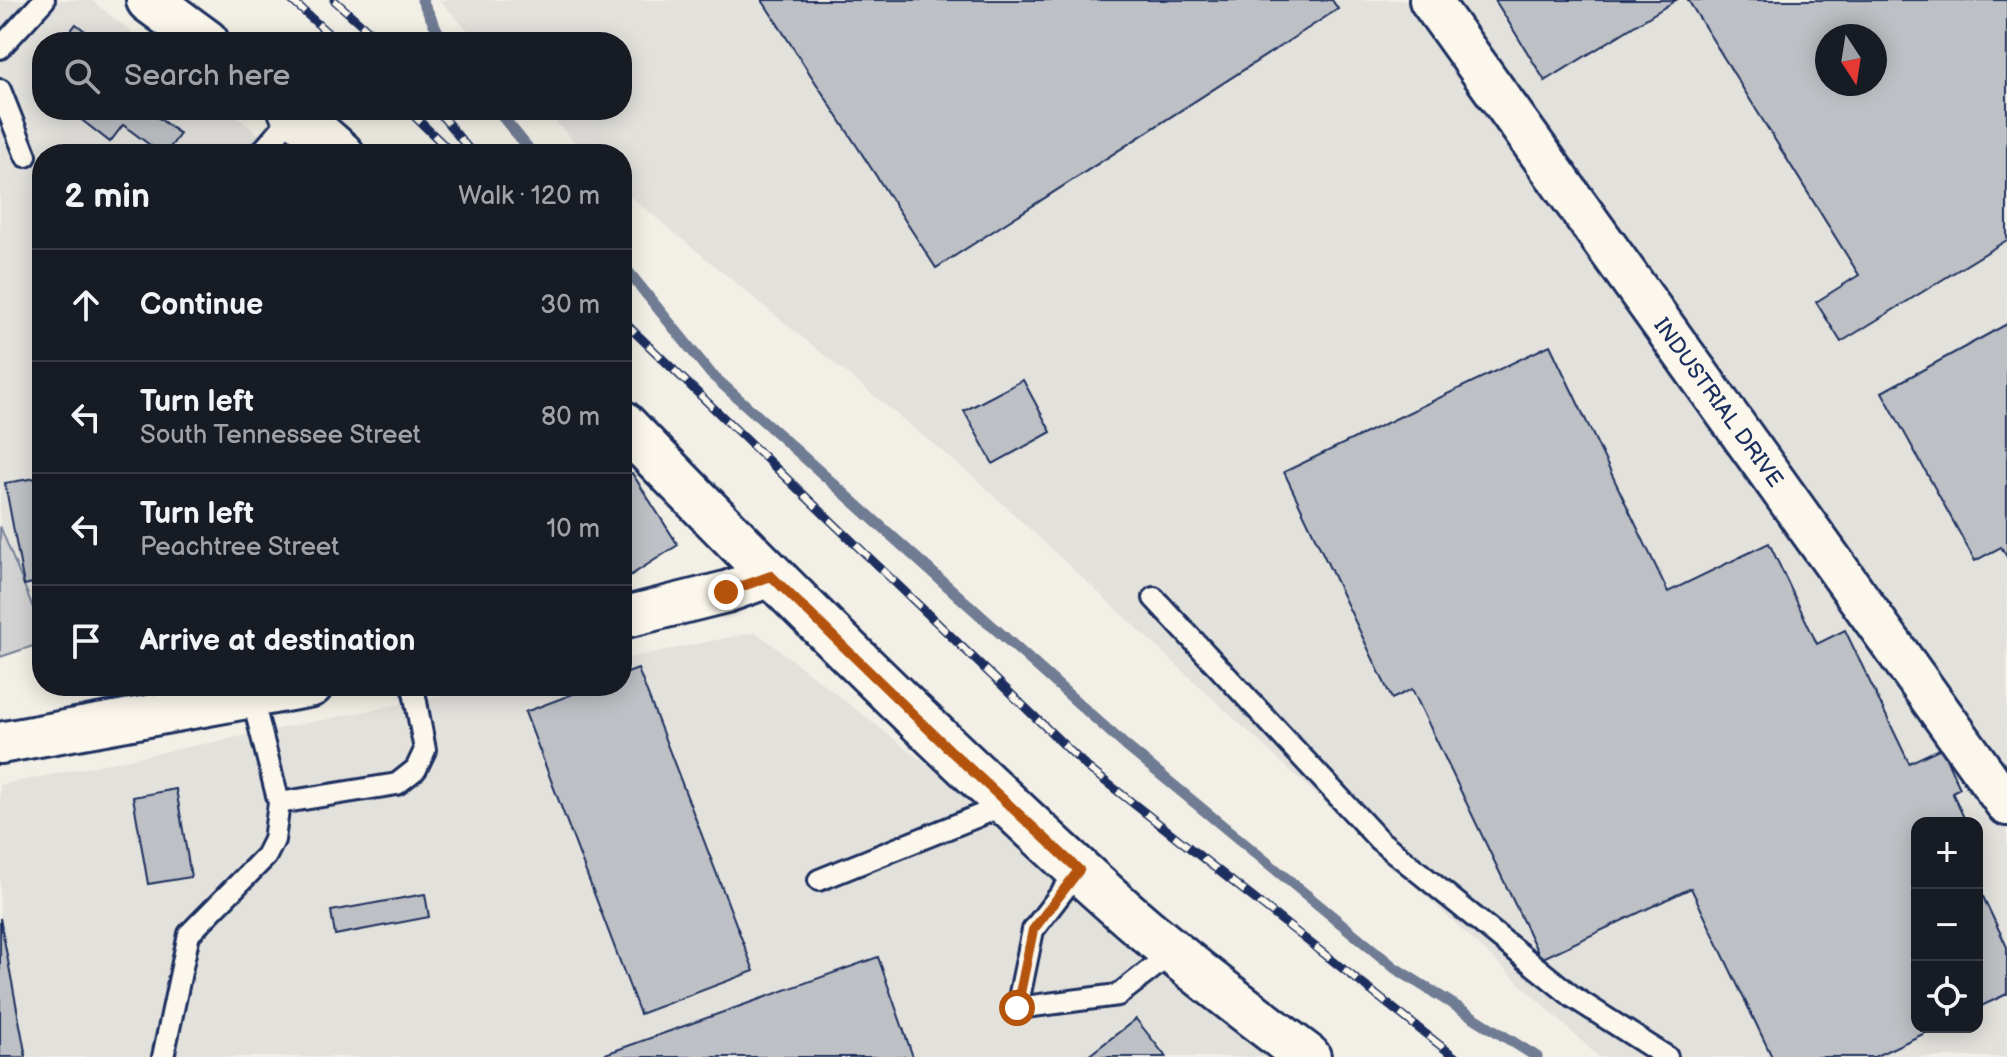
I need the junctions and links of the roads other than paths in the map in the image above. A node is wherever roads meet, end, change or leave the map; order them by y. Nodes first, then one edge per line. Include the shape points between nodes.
1 (44, 0) edge
2 (149, 0) edge
3 (1430, 0) edge
4 (192, 32) edge
5 (0, 48) edge
6 (0, 90) edge
7 (287, 120) edge
8 (302, 120) edge
9 (268, 144) edge
10 (330, 144) edge
11 (26, 156) dead end
12 (632, 439) edge
13 (771, 576) junction
14 (1154, 598) dead end
15 (632, 616) edge
16 (257, 696) edge
17 (415, 696) edge
18 (252, 697) junction
19 (0, 743) edge
20 (279, 803) junction
21 (1008, 804) junction
22 (2007, 805) edge
23 (1079, 870) junction
24 (819, 880) dead end
25 (1173, 952) junction
26 (163, 1057) edge
27 (1308, 1057) edge
28 (1667, 1057) edge

1 - 5 lane
2 - 4 main road
3 - 22 street, INDUSTRIAL DRIVE
6 - 11 lane
7 - 9 lane
8 - 10 main road
12 - 13 main road
13 - 15 street
13 - 21 main road
14 - 28 lane via 1379,840 1573,997
16 - 18 street
17 - 20 lane via 425,750 416,769 397,784
18 - 19 street
18 - 20 lane
20 - 26 lane via 266,856 189,934
21 - 23 main road
21 - 24 lane
23 - 25 main road
23 - 25 lane via 1033,930 1017,1008 1118,995
25 - 27 main road

